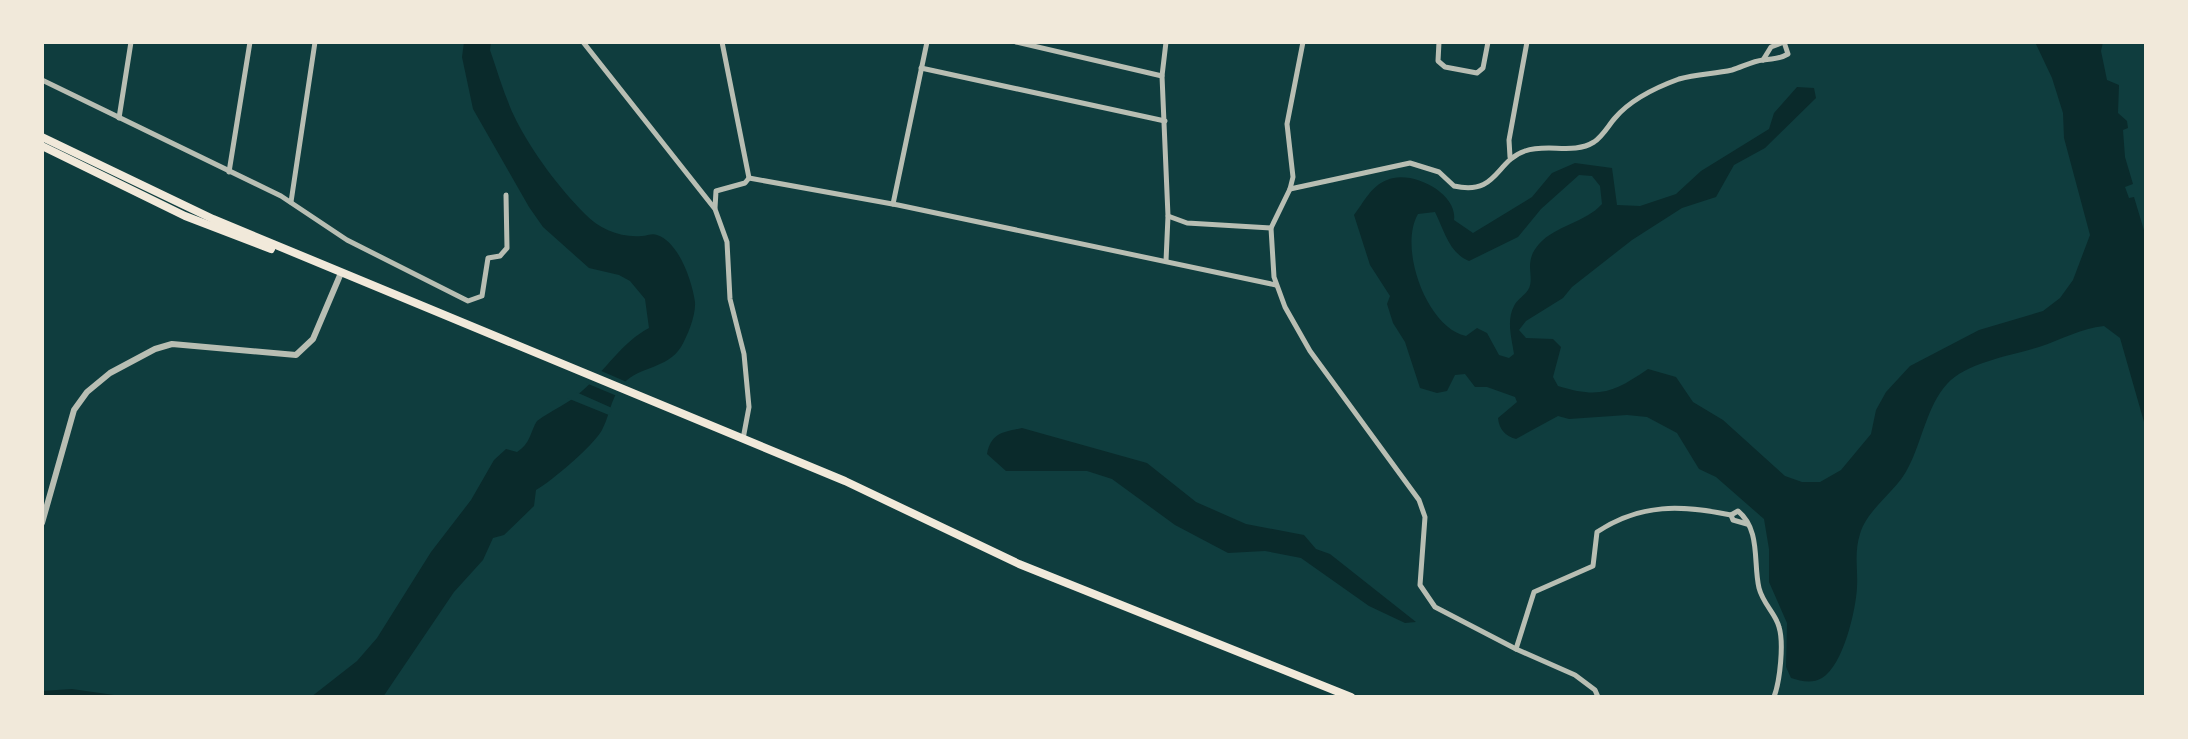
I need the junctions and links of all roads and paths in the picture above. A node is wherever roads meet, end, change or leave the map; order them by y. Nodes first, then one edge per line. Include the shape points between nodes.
1 (131, 42) edge
2 (250, 42) edge
3 (315, 42) edge
4 (583, 42) edge
5 (722, 42) edge
6 (927, 42) edge
7 (1016, 42) edge
8 (1167, 42) edge
9 (1303, 42) edge
10 (1439, 42) edge
11 (1488, 42) edge
12 (1527, 42) edge
13 (1784, 42) edge
14 (1763, 60) junction
15 (921, 68) junction
16 (1161, 76) junction
17 (42, 80) edge
18 (119, 118) junction
19 (1165, 121) junction
20 (42, 136) edge
21 (42, 146) edge
22 (1510, 157) junction
23 (229, 172) junction
24 (749, 177) junction
25 (1290, 189) junction
26 (506, 195) dead end
27 (291, 202) junction
28 (893, 204) junction
29 (715, 209) junction
30 (1168, 216) junction
31 (1271, 228) junction
32 (1166, 261) junction
33 (330, 269) junction
34 (341, 273) junction
35 (1276, 285) junction
36 (743, 439) junction
37 (42, 523) edge
38 (1516, 649) junction
39 (1351, 697) edge
40 (1598, 697) edge
41 (1774, 697) edge

1 - 18 street
2 - 23 street
3 - 27 street
4 - 29 street
5 - 24 street
6 - 15 street
7 - 16 street
8 - 16 street
9 - 25 street via 1287,124
10 - 11 street via 1438,61 1445,67 1477,72 1483,68
12 - 22 street
13 - 14 street via 1771,47
13 - 14 street via 1788,54 1779,60
14 - 22 street via 1699,74 1645,94 1584,147 1537,147
15 - 19 street
15 - 28 street
16 - 19 street
17 - 18 street
18 - 23 street
19 - 30 street
20 - 33 main road via 213,219
21 - 33 main road via 220,232
22 - 25 street via 1494,180 1479,187 1454,186 1439,172 1410,163
23 - 27 street
24 - 28 street
24 - 29 street via 746,183 716,191
25 - 31 street
26 - 27 street via 507,248 500,256 488,258 482,296 468,301 347,240
28 - 32 street
29 - 36 street via 727,242 730,299 744,354 749,407
30 - 31 street via 1187,223
30 - 32 street
31 - 35 street
32 - 35 street
33 - 34 main road
34 - 36 main road
34 - 37 street via 313,339 296,355 172,344 131,361 93,386 71,417
35 - 38 street via 1310,351 1423,508 1422,592 1435,607
36 - 39 main road via 845,481 1018,564
38 - 40 street via 1575,675
38 - 41 street via 1534,592 1593,566 1597,532 1614,521 1665,506 1731,515 1738,511 1756,542 1759,586 1766,608 1779,626 1779,682

